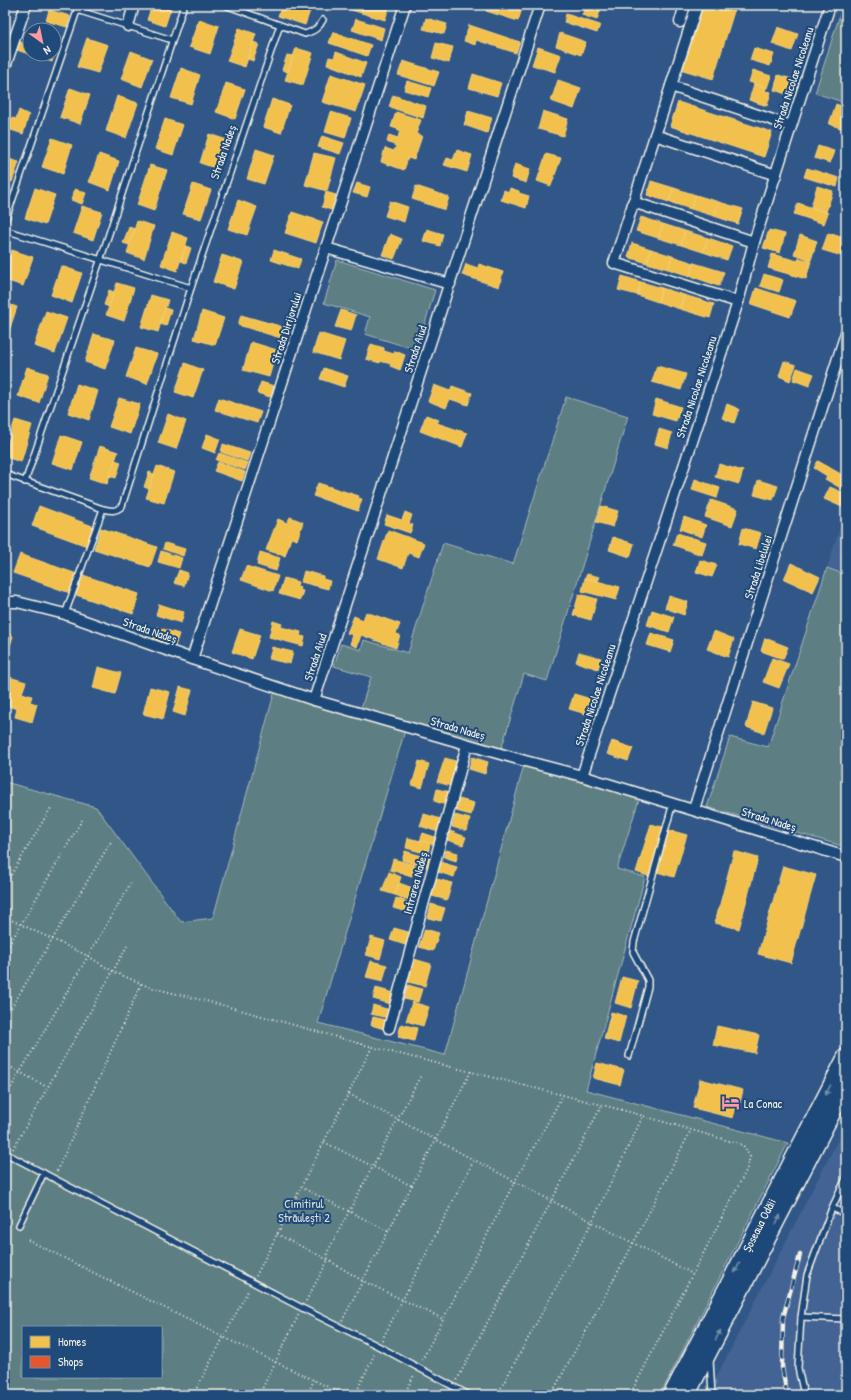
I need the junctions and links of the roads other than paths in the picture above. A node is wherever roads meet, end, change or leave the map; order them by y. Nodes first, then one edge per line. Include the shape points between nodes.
1 (26, 5) edge
2 (134, 5) edge
3 (184, 5) edge
4 (225, 5) edge
5 (405, 5) edge
6 (540, 5) edge
7 (685, 5) edge
8 (696, 5) edge
9 (830, 5) edge
10 (78, 7) edge
11 (323, 20) dead end
12 (680, 22) dead end
13 (280, 25) junction
14 (128, 26) junction
15 (172, 40) junction
16 (5, 67) edge
17 (671, 86) junction
18 (791, 126) junction
19 (655, 135) junction
20 (776, 175) junction
21 (633, 202) junction
22 (5, 222) edge
23 (5, 230) edge
24 (754, 242) junction
25 (326, 248) junction
26 (100, 261) junction
27 (450, 284) junction
28 (191, 288) junction
29 (738, 302) junction
30 (846, 333) edge
31 (5, 474) edge
32 (26, 482) junction
33 (103, 509) junction
34 (5, 602) edge
35 (65, 614) junction
36 (192, 659) junction
37 (314, 700) junction
38 (467, 745) junction
39 (582, 776) junction
40 (673, 803) junction
41 (694, 810) junction
42 (846, 857) edge
43 (389, 1028) dead end
44 (629, 1056) dead end
45 (846, 1056) edge
46 (846, 1087) edge
47 (7, 1154) edge
48 (44, 1173) junction
49 (846, 1178) edge
50 (832, 1208) junction
51 (846, 1214) edge
52 (19, 1225) dead end
53 (801, 1317) junction
54 (846, 1319) edge
55 (710, 1351) junction
56 (469, 1395) edge
57 (672, 1395) edge
58 (687, 1395) edge
59 (712, 1395) edge
60 (804, 1395) edge

1 - 16 street
2 - 14 street
3 - 15 lane
4 - 13 lane
5 - 25 street, Strada Dirijorului
6 - 27 street, Strada Aiud
7 - 12 street
8 - 17 street
9 - 18 street, Strada Nicolae Nicoleanu
10 - 14 lane
10 - 22 lane
11 - 13 lane via 320,26 305,34
13 - 28 lane, Strada Nadeș
14 - 15 lane
15 - 26 lane
17 - 18 street
17 - 19 street
18 - 20 street, Strada Nicolae Nicoleanu
19 - 20 street
19 - 21 street
20 - 24 street, Strada Nicolae Nicoleanu
21 - 24 street
21 - 29 street via 614,263
23 - 26 lane
24 - 29 street, Strada Nicolae Nicoleanu
25 - 27 street
25 - 36 street, Strada Dirijorului
26 - 28 lane
26 - 32 lane
27 - 37 street, Strada Aiud
28 - 33 lane, Strada Nadeș via 122,506 113,511
29 - 39 street, Strada Nicolae Nicoleanu
30 - 41 street, Strada Libelulei
31 - 32 lane, Strada Nadeș
32 - 33 lane, Strada Nadeș
33 - 35 lane
34 - 35 street, Strada Nadeș via 17,602
35 - 36 street, Strada Nadeș
36 - 37 street, Strada Nadeș
37 - 38 street, Strada Nadeș
38 - 39 street, Strada Nadeș
38 - 43 street, Intrarea Nadeș
39 - 40 street, Strada Nadeș
40 - 41 street, Strada Nadeș
40 - 44 lane via 634,942 634,952 648,980 648,988
41 - 42 street, Strada Nadeș
45 -> 57 main road, Șoseaua Odăii
55 -> 46 main road, Șoseaua Odăii
47 - 48 lane
48 - 52 lane
48 - 56 lane
49 - 50 lane
50 - 51 lane
50 - 53 lane via 807,1276
53 - 54 lane
53 - 60 lane via 798,1368
55 - 58 main road, Șoseaua Odăii
55 - 59 lane

